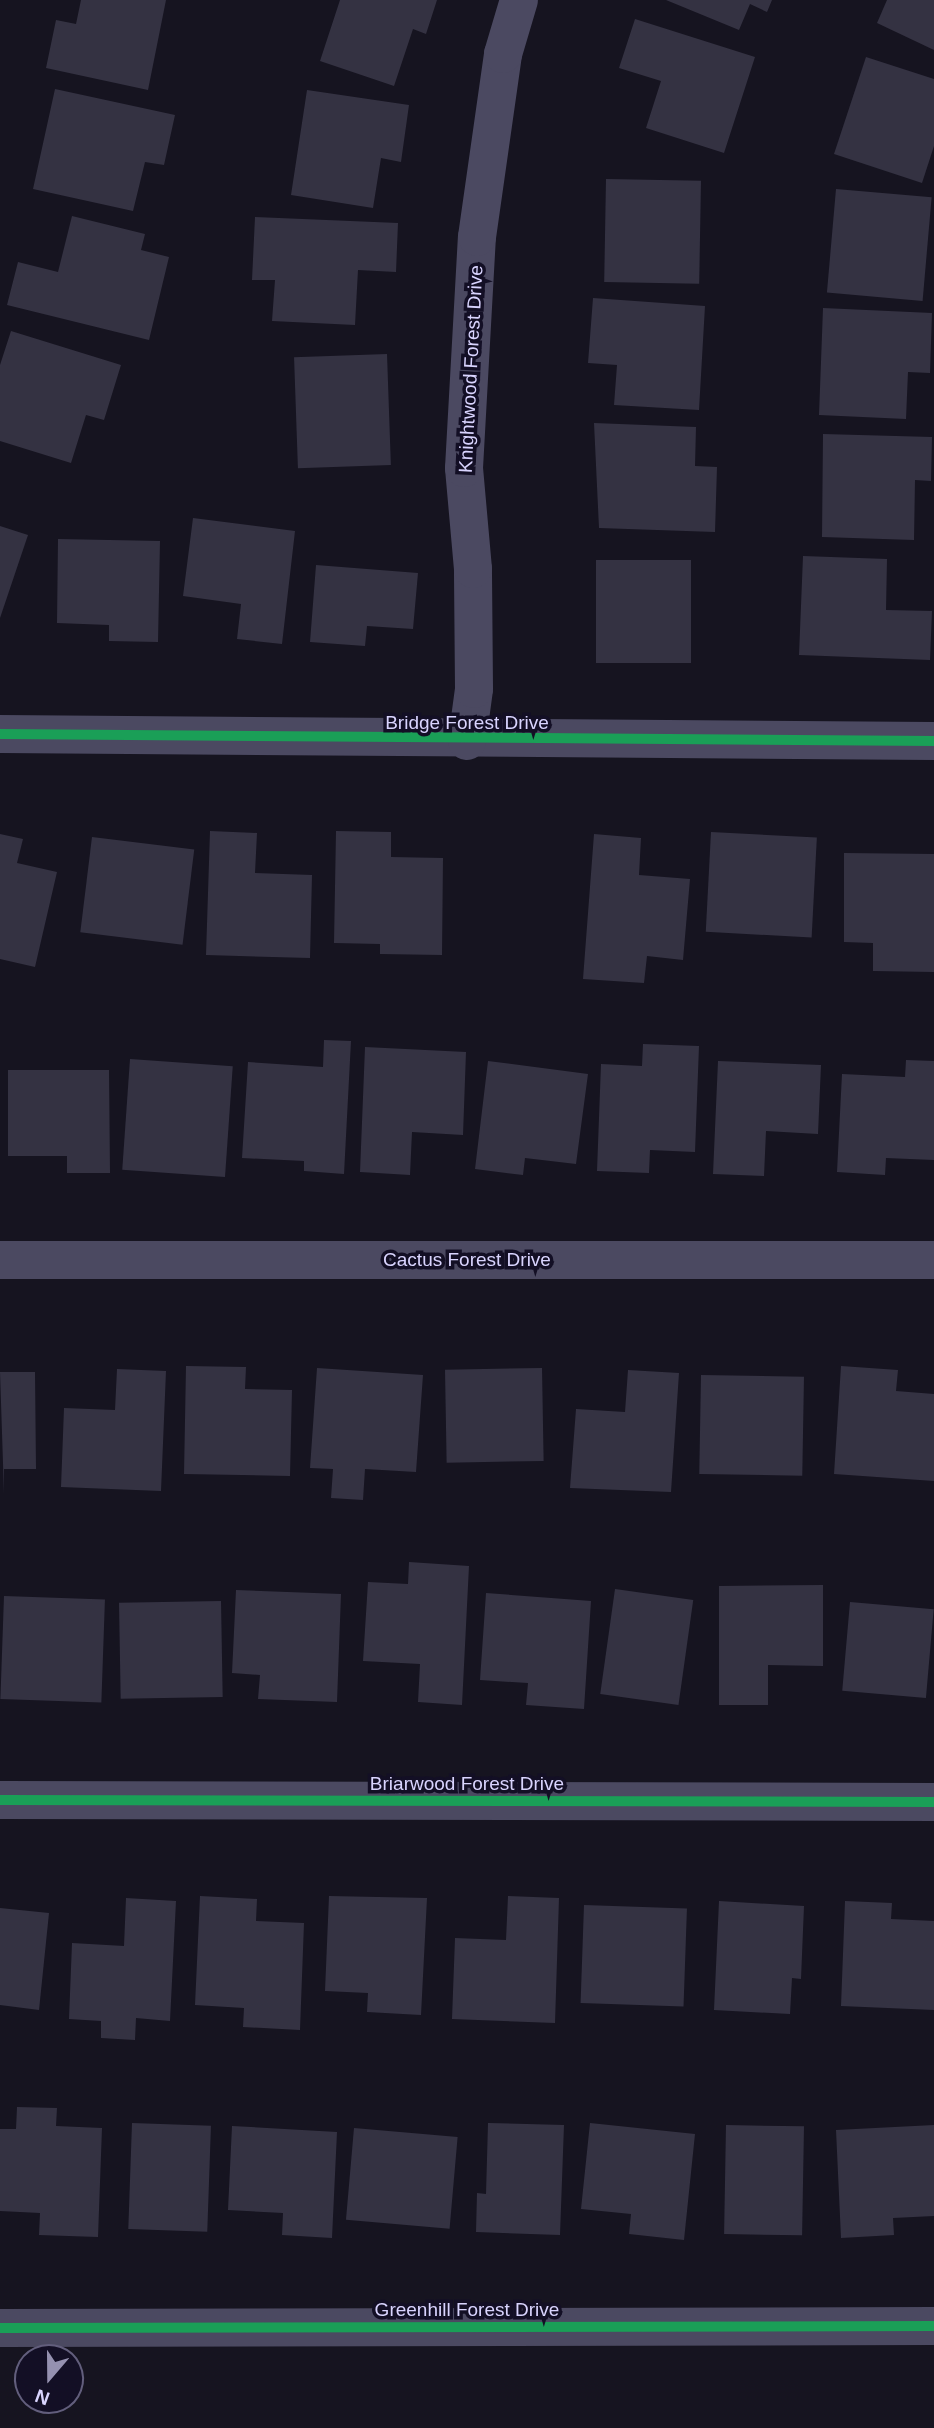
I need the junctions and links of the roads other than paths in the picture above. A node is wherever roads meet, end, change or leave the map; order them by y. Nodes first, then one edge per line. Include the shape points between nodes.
1 (519, 0) edge
2 (0, 734) edge
3 (467, 741) junction
4 (934, 741) edge
5 (934, 1260) edge
6 (0, 1261) edge
7 (0, 1800) edge
8 (934, 1802) edge
9 (934, 2326) edge
10 (0, 2328) edge

1 - 3 street, Knightwood Forest Drive via 503,54 477,237 464,468 473,582
2 - 3 street, Bridge Forest Drive
3 - 4 street, Bridge Forest Drive
5 - 6 street, Cactus Forest Drive
7 - 8 street, Briarwood Forest Drive
9 - 10 street, Greenhill Forest Drive

